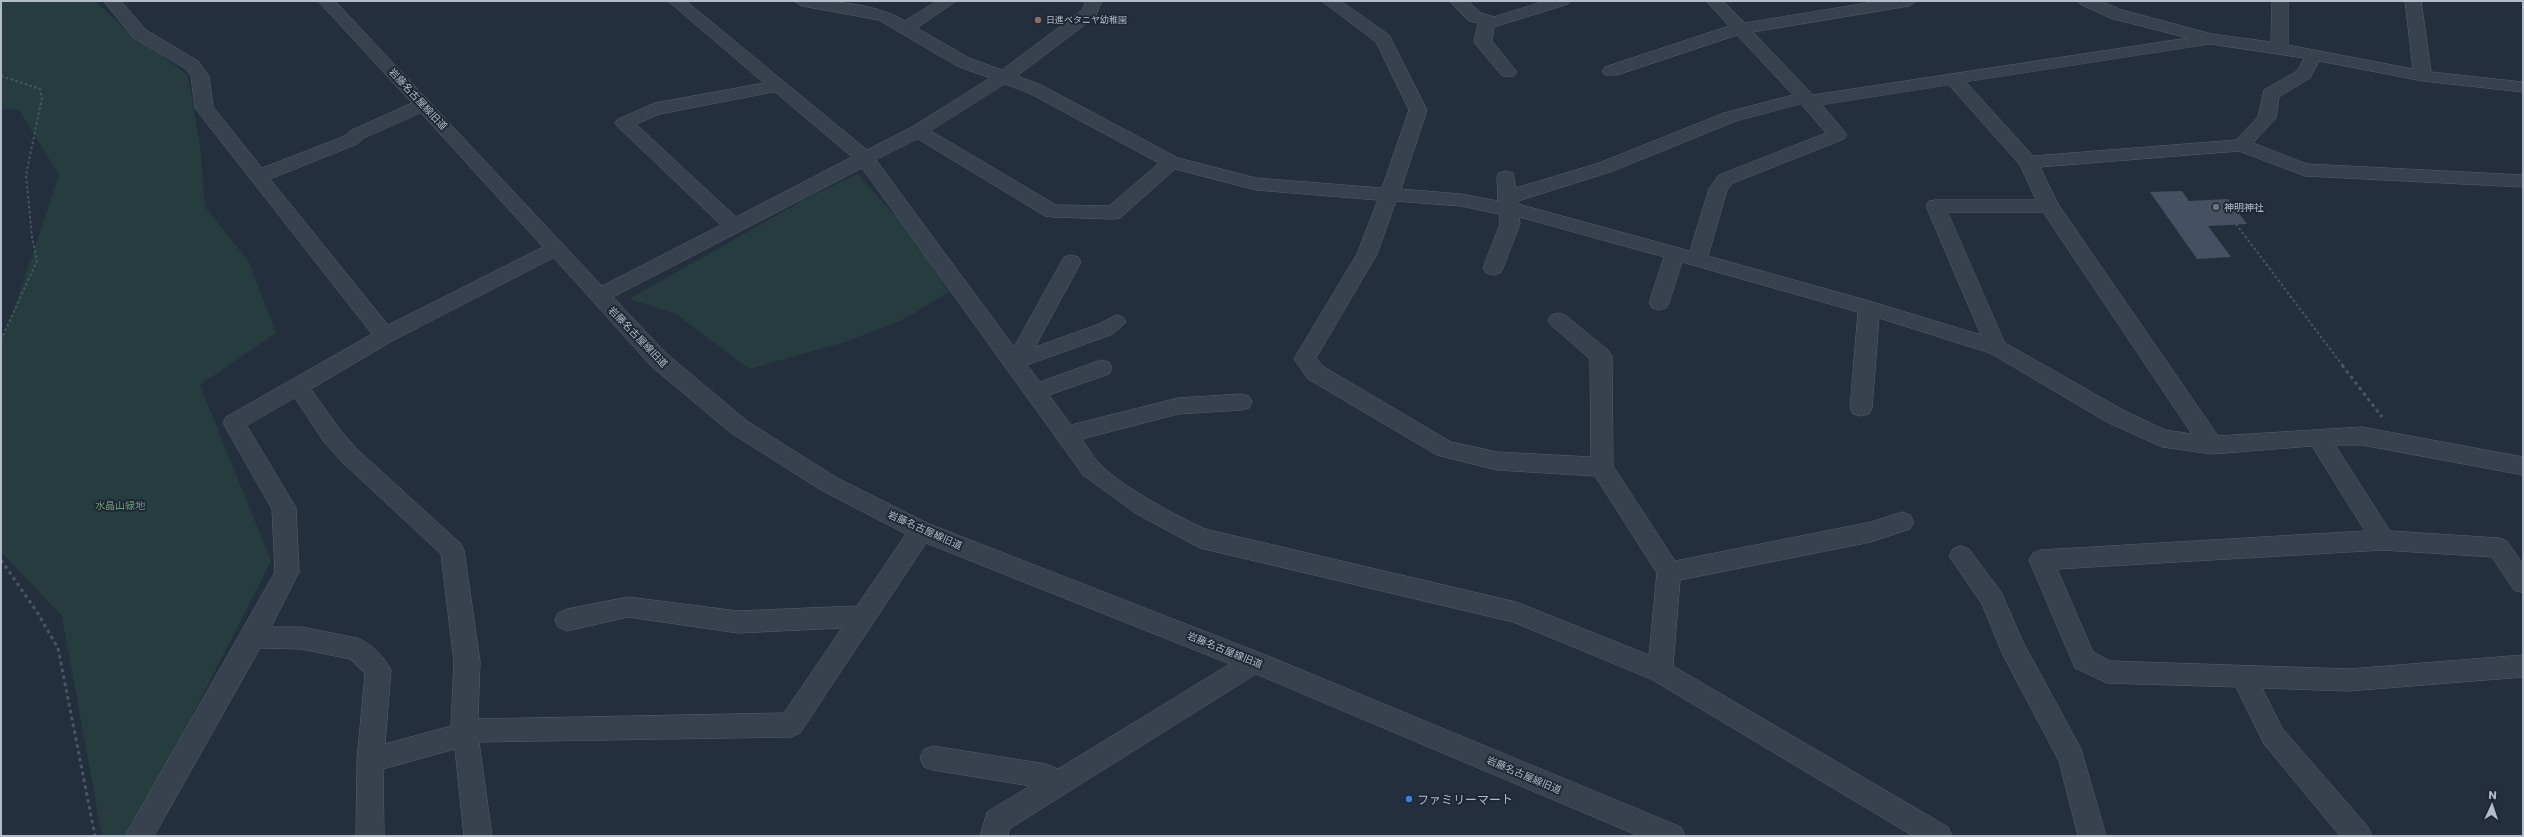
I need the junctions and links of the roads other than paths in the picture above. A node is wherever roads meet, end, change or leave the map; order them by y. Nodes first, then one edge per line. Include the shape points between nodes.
1 (112, 1) edge
2 (326, 1) edge
3 (676, 1) edge
4 (802, 1) edge
5 (948, 1) edge
6 (1094, 1) edge
7 (1330, 1) edge
8 (1458, 1) edge
9 (1562, 1) edge
10 (1714, 1) edge
11 (1909, 1) edge
12 (2086, 1) edge
13 (2280, 1) edge
14 (2413, 1) edge
15 (2119, 8) edge
16 (1487, 20) junction
17 (904, 28) junction
18 (1743, 30) junction
19 (2211, 39) junction
20 (2279, 48) junction
21 (2314, 55) junction
22 (1611, 71) dead end
23 (1508, 72) dead end
24 (2423, 76) junction
25 (1004, 77) junction
26 (1954, 80) junction
27 (779, 86) junction
28 (2523, 87) edge
29 (1807, 99) junction
30 (424, 105) junction
31 (918, 131) junction
32 (2240, 145) junction
33 (865, 158) junction
34 (1172, 162) junction
35 (2028, 162) junction
36 (257, 177) junction
37 (1506, 177) dead end
38 (2523, 181) edge
39 (1389, 194) junction
40 (1510, 203) junction
41 (2049, 206) junction
42 (1536, 214) junction
43 (734, 226) junction
44 (556, 249) junction
45 (1675, 253) junction
46 (1697, 261) junction
47 (1071, 262) dead end
48 (599, 296) junction
49 (1660, 303) dead end
50 (1868, 308) junction
51 (1558, 320) dead end
52 (1116, 322) dead end
53 (385, 336) junction
54 (1997, 348) junction
55 (1017, 361) junction
56 (1101, 368) dead end
57 (298, 386) junction
58 (1035, 392) junction
59 (1241, 402) dead end
60 (1861, 408) dead end
61 (1066, 435) junction
62 (2318, 437) junction
63 (2212, 445) junction
64 (2523, 466) edge
65 (1602, 467) junction
66 (1902, 522) dead end
67 (921, 530) junction
68 (2384, 540) junction
69 (1961, 556) dead end
70 (1669, 572) junction
71 (2523, 583) edge
72 (864, 616) junction
73 (568, 620) dead end
74 (253, 637) junction
75 (1254, 662) junction
76 (2523, 666) edge
77 (1660, 671) junction
78 (2243, 676) junction
79 (464, 734) junction
80 (933, 758) dead end
81 (370, 760) junction
82 (1058, 783) junction
83 (1656, 834) edge
84 (139, 836) edge
85 (370, 836) edge
86 (478, 836) edge
87 (994, 836) edge
88 (1938, 836) edge
89 (2092, 836) edge
90 (2358, 836) edge

1 - 36 street via 140,34 192,65 200,76 204,108
2 - 30 street, 岩藤名古屋線旧道
3 - 27 street
4 - 17 street via 884,16
5 - 17 street
6 - 25 street via 1089,14
7 - 39 street via 1383,39 1418,110
8 - 16 street via 1475,17
9 - 16 street via 1494,22
10 - 18 street
11 - 18 street
12 - 15 street
13 - 20 street
14 - 24 street
15 - 19 street
16 - 23 street via 1483,42
17 - 25 street via 963,62
18 - 22 street via 1724,32
18 - 29 street
19 - 20 street
19 - 26 street
20 - 21 street
21 - 24 street
21 - 32 street via 2304,74 2270,94 2267,118
24 - 28 street
25 - 31 street
25 - 34 street via 1035,89
26 - 29 street
26 - 35 street
27 - 33 street
27 - 43 street via 655,109 624,123
29 - 40 street via 1730,117
29 - 46 street via 1838,135 1726,179 1718,189
30 - 36 street via 358,134 351,140
30 - 44 street, 岩藤名古屋線旧道
31 - 33 street
31 - 34 street via 1052,211 1113,213
32 - 35 street
32 - 38 street via 2305,170
33 - 43 street
33 - 55 street
34 - 39 street via 1256,184
35 - 41 street
36 - 53 street
37 - 40 street
39 - 40 street
39 - 65 street via 1366,254 1305,359 1316,373 1445,449 1497,461
40 - 42 street
40 - 42 street via 1510,224 1498,275 1525,226
41 - 54 street via 1936,206
41 - 63 street
42 - 45 street
43 - 48 street
44 - 48 street, 岩藤名古屋線旧道
44 - 53 street
45 - 46 street
45 - 49 street
46 - 50 street
47 - 55 street
48 - 67 street, 岩藤名古屋線旧道 via 659,360 739,427 829,484
50 - 54 street
50 - 60 street
51 - 65 street via 1601,356
52 - 55 street
53 - 57 street
54 - 63 street via 2115,416 2162,438
55 - 58 street
56 - 58 street
57 - 74 street via 234,423 284,508 287,572
57 - 79 street via 332,436 350,456 452,550 467,662
58 - 61 street
59 - 61 street via 1178,406
61 - 77 street via 1091,469 1124,496 1161,520 1200,538 1516,612
62 - 63 street
62 - 64 street via 2362,436
62 - 68 street
65 - 70 street
66 - 70 street via 1871,532
67 - 72 street
67 - 75 street, 岩藤名古屋線旧道
68 - 71 street via 2499,548
68 - 78 street via 2041,560 2084,660 2107,672
69 - 89 street via 1992,599 2012,647 2072,758
70 - 77 street
72 - 73 street via 738,622 628,607
72 - 79 street via 791,725 479,730
74 - 81 street via 301,638 357,649 378,670
74 - 84 street
75 - 82 street
75 - 83 street, 岩藤名古屋線旧道
76 - 78 street via 2349,680
77 - 88 street
78 - 90 street via 2273,736
79 - 81 street
79 - 86 street via 469,752
80 - 82 street via 1046,776
81 - 85 street
82 - 87 street via 997,822

